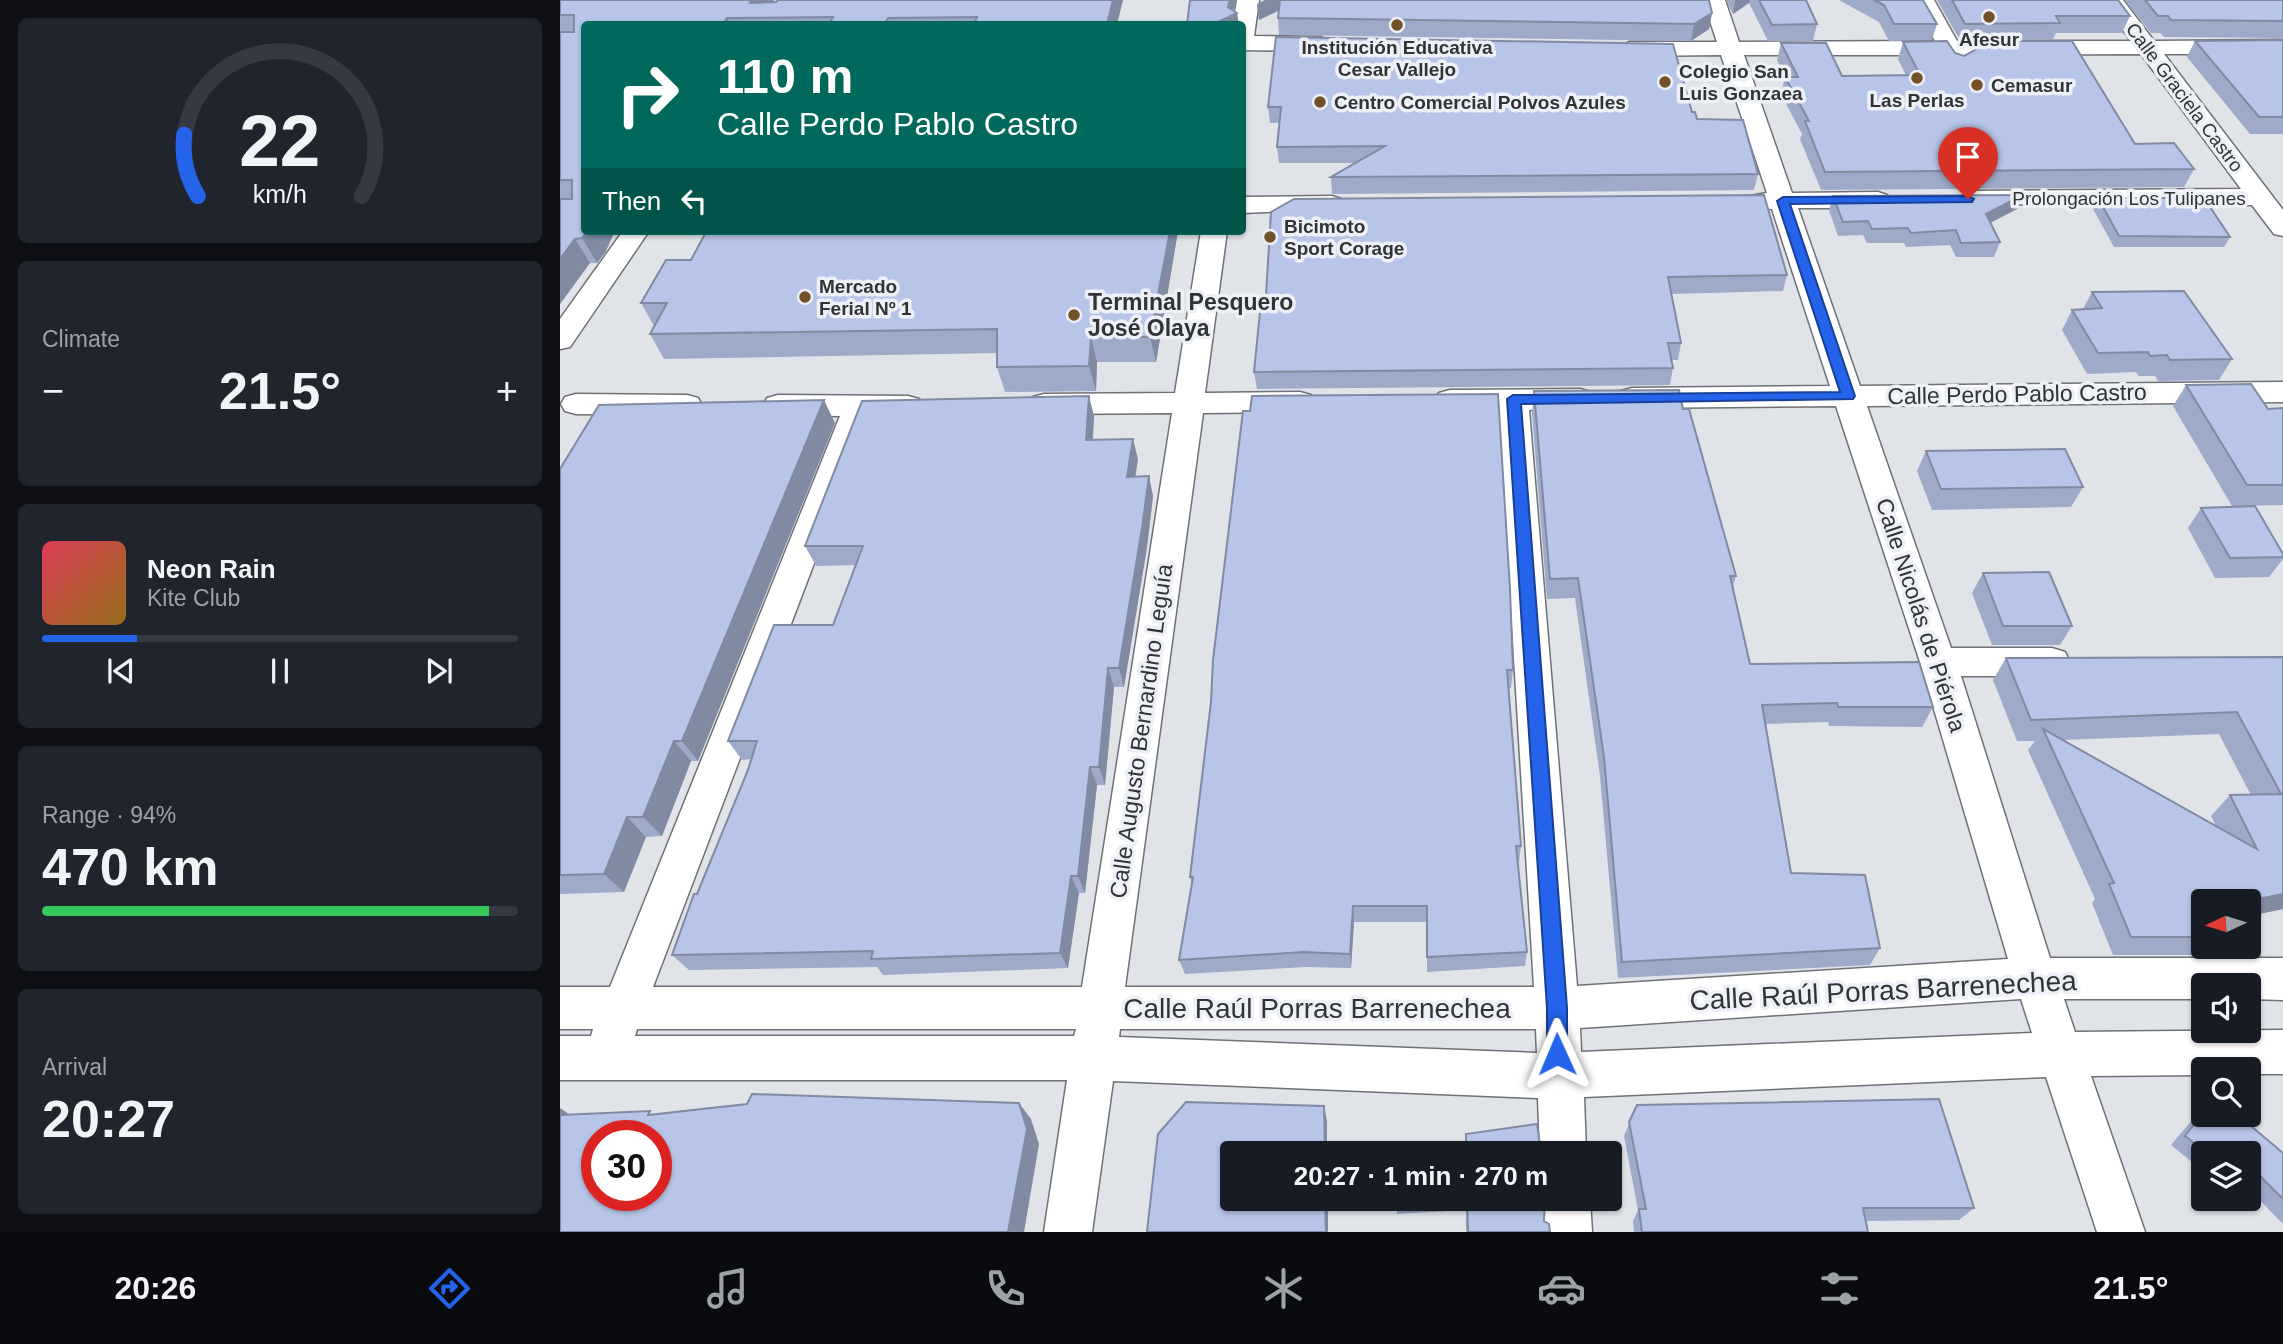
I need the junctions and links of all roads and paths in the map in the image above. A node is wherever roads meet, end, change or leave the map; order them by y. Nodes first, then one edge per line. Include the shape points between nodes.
1 (1248, 0) edge
2 (1714, 0) edge
3 (1923, 0) edge
4 (2112, 0) edge
5 (1245, 21) edge
6 (1246, 42) edge
7 (2283, 47) edge
8 (2233, 48) junction
9 (1955, 56) junction
10 (1611, 57) edge
11 (2156, 58) junction
12 (1733, 59) junction
13 (1246, 60) edge
14 (2283, 66) edge
15 (2247, 67) junction
16 (2260, 197) junction
17 (1946, 199) edge
18 (1905, 200) edge
19 (1741, 201) edge
20 (1783, 201) junction
21 (1353, 204) edge
22 (1246, 205) edge
23 (2283, 228) edge
24 (633, 235) edge
25 (1213, 235) edge
26 (560, 340) edge
27 (2283, 392) edge
28 (1848, 396) junction
29 (1513, 399) junction
30 (1419, 400) edge
31 (1324, 401) edge
32 (1189, 403) junction
33 (565, 404) edge
34 (1010, 404) edge
35 (710, 405) edge
36 (751, 405) edge
37 (942, 405) edge
38 (859, 406) junction
39 (1938, 662) junction
40 (2090, 662) edge
41 (2035, 978) junction
42 (2283, 979) edge
43 (624, 1007) junction
44 (560, 1008) edge
45 (1100, 1008) junction
46 (1557, 1008) junction
47 (2283, 1052) edge
48 (2060, 1054) junction
49 (560, 1058) edge
50 (604, 1058) junction
51 (1093, 1058) junction
52 (1558, 1076) junction
53 (1562, 1141) edge
54 (1567, 1211) edge
55 (1068, 1232) edge
56 (1568, 1232) edge
57 (2121, 1232) edge

1 - 5 street
2 - 12 street, Calle Nicolás de Piérola
3 - 9 street
4 - 11 street, Calle Graciela Castro
6 - 13 street via 1338,53
7 - 8 street
8 - 11 street
8 - 15 street
9 - 11 street
9 - 12 street
10 - 12 street
11 - 15 street
11 - 16 street, Calle Graciela Castro
12 - 20 street, Calle Nicolás de Piérola
14 - 15 street
16 - 17 street, Prolongación Los Tulipanes
16 - 23 street, Calle Graciela Castro
18 - 20 street
19 - 20 street
20 - 28 street, Calle Nicolás de Piérola
21 - 22 street
24 - 26 street
25 - 32 street, Calle Augusto Bernardino Leguía
27 - 28 street, Calle Perdo Pablo Castro
28 - 29 street, Calle Perdo Pablo Castro
28 - 39 street, Calle Nicolás de Piérola
29 - 30 street, Calle Perdo Pablo Castro
29 - 46 street
31 - 32 street
32 - 34 street
32 - 45 street, Calle Augusto Bernardino Leguía
33 - 35 street
36 - 38 street
37 - 38 street
38 - 43 street
39 - 40 street
39 - 41 street, Calle Nicolás de Piérola
41 - 42 street, Calle Raúl Porras Barrenechea
41 - 46 street, Calle Raúl Porras Barrenechea
41 - 48 street, Calle Nicolás de Piérola
43 - 44 street, Calle Raúl Porras Barrenechea
43 - 45 street, Calle Raúl Porras Barrenechea
43 - 50 street
45 - 46 street, Calle Raúl Porras Barrenechea
45 - 51 street, Calle Augusto Bernardino Leguía
46 - 52 street
47 - 48 street
48 - 52 street
48 - 57 street, Calle Nicolás de Piérola
49 - 50 street
50 - 51 street
51 - 52 street
51 - 55 street, Calle Augusto Bernardino Leguía
52 - 53 street
54 - 56 street

